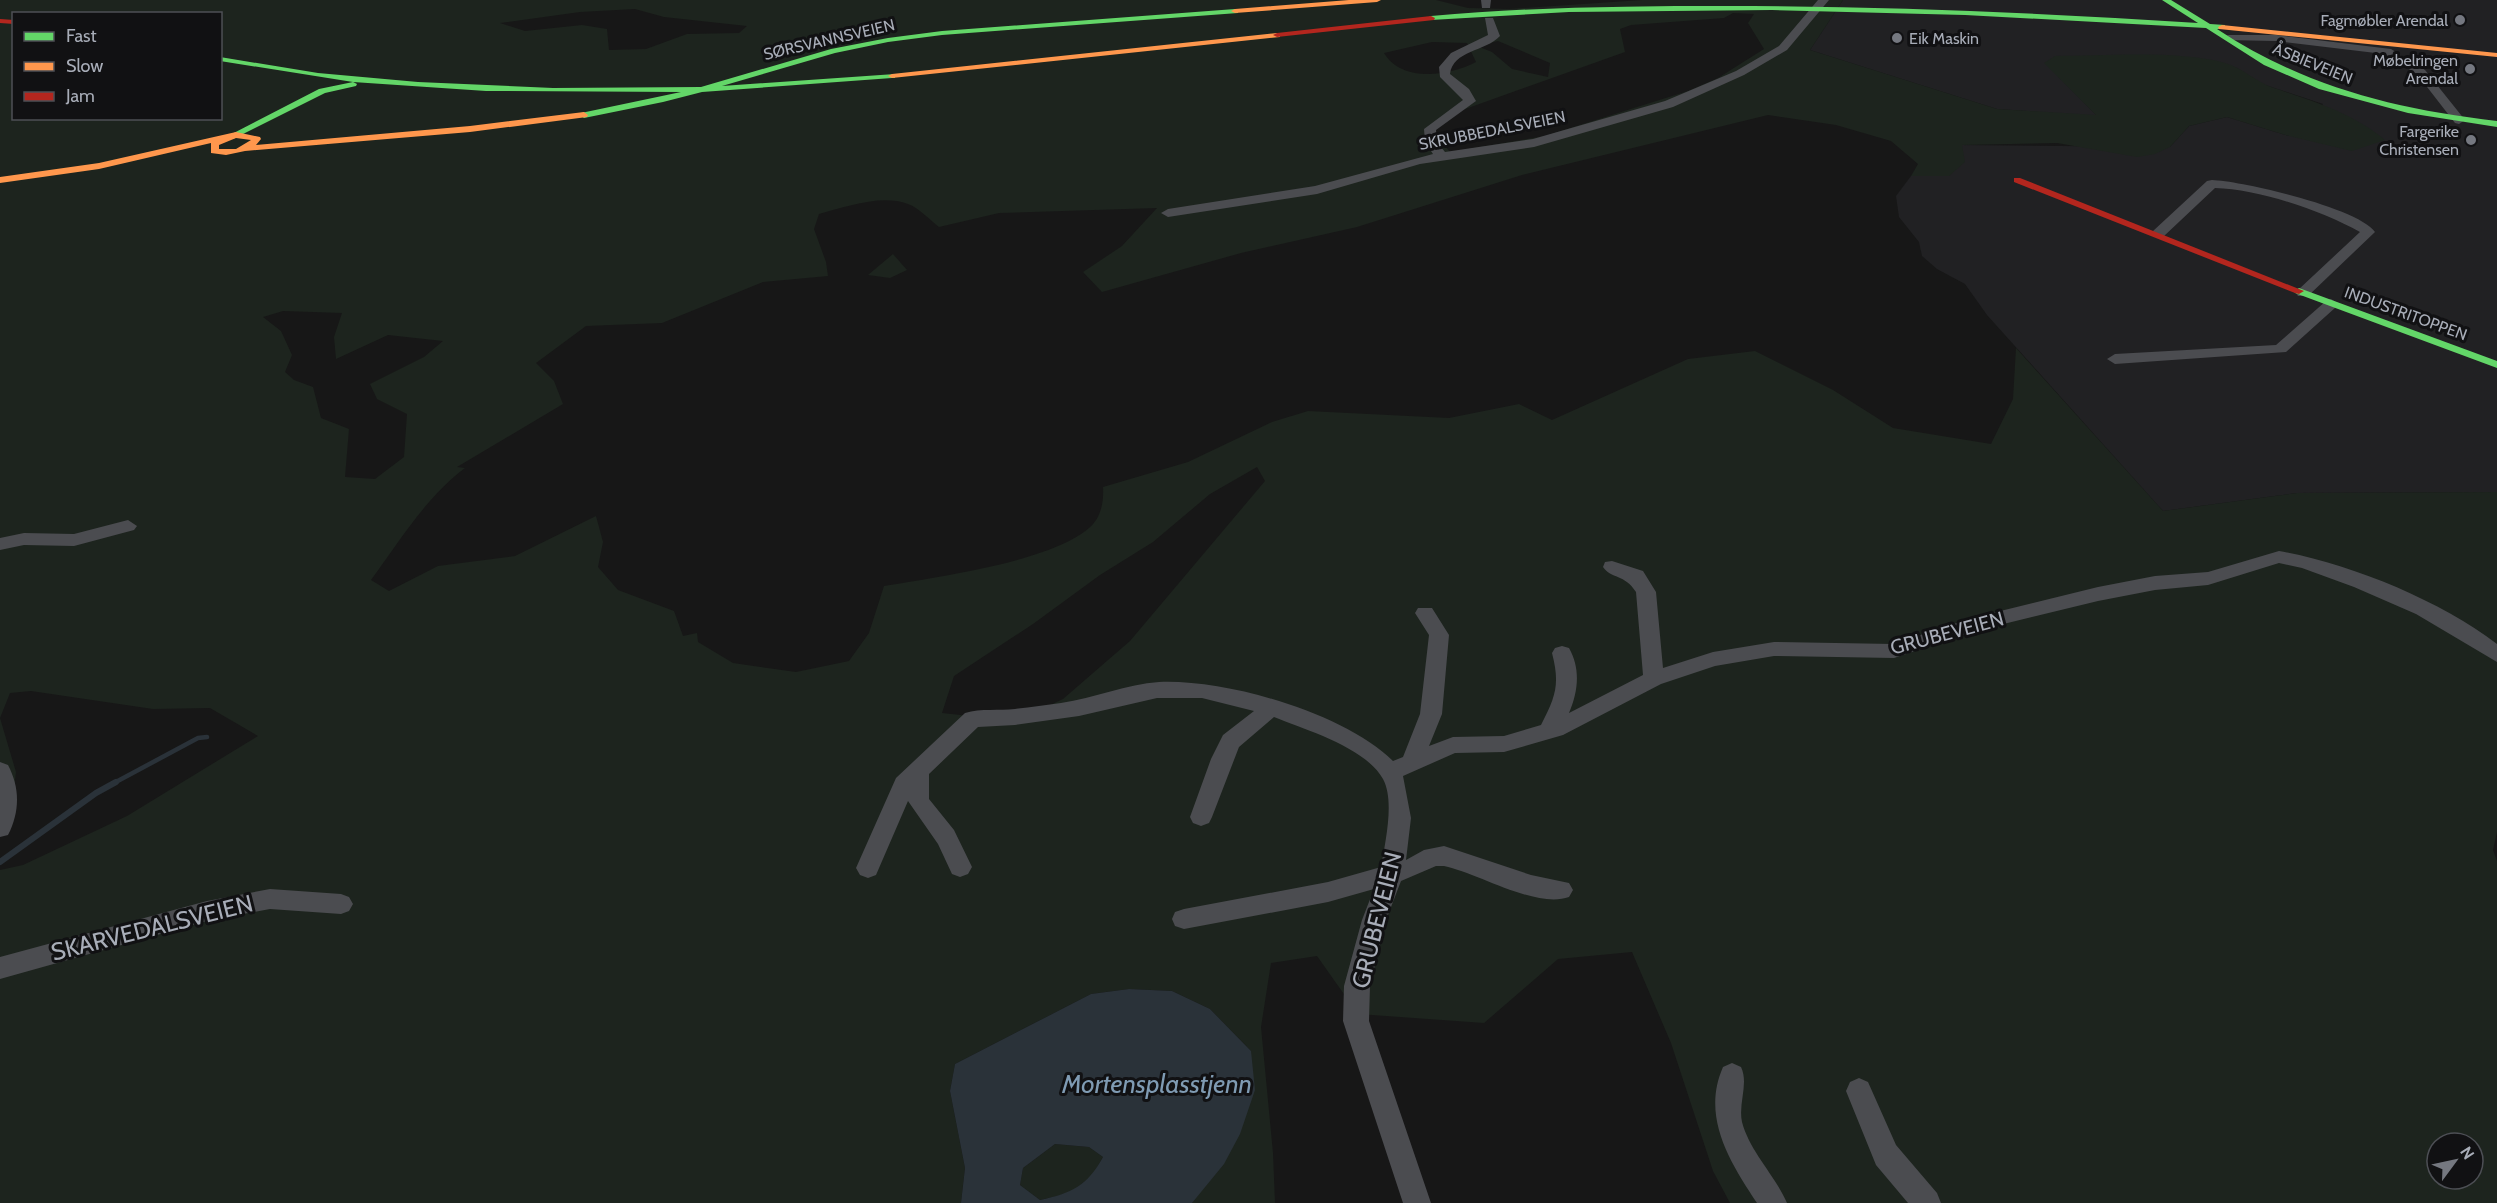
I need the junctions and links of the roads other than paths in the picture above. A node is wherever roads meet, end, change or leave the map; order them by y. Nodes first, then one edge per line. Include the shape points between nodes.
1 (1377, 0) edge
2 (1600, 0) edge
3 (1661, 0) edge
4 (1824, 0) edge
5 (1874, 0) edge
6 (2166, 0) edge
7 (1784, 1) edge
8 (1529, 6) junction
9 (1489, 20) dead end
10 (2194, 21) junction
11 (2229, 38) junction
12 (222, 53) edge
13 (2497, 53) edge
14 (222, 59) edge
15 (265, 68) junction
16 (424, 86) junction
17 (303, 100) junction
18 (278, 115) junction
19 (2459, 120) junction
20 (2497, 124) edge
21 (227, 138) junction
22 (256, 138) junction
23 (295, 144) junction
24 (243, 149) junction
25 (214, 151) junction
26 (158, 153) junction
27 (1441, 156) junction
28 (0, 180) edge
29 (2017, 180) dead end
30 (1168, 213) dead end
31 (2158, 234) junction
32 (2303, 293) junction
33 (2331, 304) junction
34 (2115, 359) dead end
35 (2497, 365) edge
36 (128, 526) dead end
37 (0, 544) edge
38 (1612, 567) dead end
39 (1425, 613) dead end
40 (1562, 653) dead end
41 (2497, 655) edge
42 (1654, 679) junction
43 (1271, 707) junction
44 (1555, 729) junction
45 (1412, 764) junction
46 (919, 770) junction
47 (0, 771) edge
48 (1390, 772) junction
49 (1202, 817) dead end
50 (0, 828) edge
51 (960, 867) dead end
52 (868, 868) dead end
53 (1392, 874) junction
54 (1562, 890) dead end
55 (341, 904) dead end
56 (1184, 919) dead end
57 (0, 968) edge
58 (1732, 1076) dead end
59 (1859, 1091) dead end
60 (1418, 1203) edge
61 (1773, 1203) edge
62 (1927, 1203) edge

1 - 23 main road, SØRSVANNSVEIEN via 915,36 834,51 606,112
2 - 8 main road
3 - 8 main road
4 - 27 street, SKRUBBEDALSVEIEN via 1783,48 1740,73 1669,104 1534,143
5 - 10 main road
6 - 11 main road, ÅSBIEVEIEN
7 - 10 main road
7 - 16 main road via 1496,12 951,72 836,81 605,90
8 - 12 main road via 957,68 726,84 615,86 424,81
9 - 27 street via 1494,36 1488,43 1451,57 1444,66 1444,75 1470,101 1430,129 1431,142
10 - 13 main road
11 - 19 main road, ÅSBIEVEIEN via 2265,62 2324,88 2396,109
11 - 19 street via 2276,38 2387,51 2421,72
14 - 15 main road
15 - 16 main road
15 - 17 main road via 310,79 314,86
16 - 17 main road via 358,83
17 - 18 main road
18 - 21 main road
18 - 22 main road
19 - 20 main road, ÅSBIEVEIEN
21 - 22 main road, SØRSVANNSVEIEN
21 - 25 main road via 212,146
21 - 26 main road
22 - 23 main road, SØRSVANNSVEIEN
22 - 24 main road
23 - 24 main road, SØRSVANNSVEIEN
24 - 25 main road, SØRSVANNSVEIEN
25 - 26 main road
26 - 28 main road
27 - 30 street, SKRUBBEDALSVEIEN via 1317,189
29 - 31 main road, INDUSTRITOPPEN
31 - 32 main road, INDUSTRITOPPEN
31 - 32 street, INDUSTRITOPPEN via 2212,184 2218,183 2305,206 2366,229 2368,232 2357,245
32 - 33 main road, INDUSTRITOPPEN
33 - 34 street via 2280,349
33 - 35 main road, INDUSTRITOPPEN
36 - 37 street via 74,540 24,539
38 - 42 street via 1636,576 1646,592
39 - 45 street via 1439,635 1431,714
40 - 44 street via 1568,691 1552,725
41 - 42 street, GRUBEVEIEN via 2423,609 2361,582 2279,557 2208,578 2098,594 1972,625 1894,651 1774,649 1713,659
42 - 44 street, GRUBEVEIEN
43 - 46 street via 1202,690 1157,690 1079,708 974,719
43 - 48 street via 1339,734 1371,753
43 - 49 street via 1233,739 1224,753
44 - 45 street, GRUBEVEIEN via 1504,744 1453,746
45 - 48 street, GRUBEVEIEN
46 - 51 street via 915,791 918,802 942,830
46 - 52 street via 904,784
47 - 50 street via 7,787 7,810
48 - 53 street, GRUBEVEIEN via 1400,819
53 - 54 street via 1444,856 1530,885
53 - 56 street via 1328,892
53 - 60 street, GRUBEVEIEN via 1374,920 1357,986 1356,1021
55 - 57 street, SKARVEDALSVEIEN via 270,899 207,911
58 - 61 street via 1727,1111 1733,1132
59 - 62 street via 1886,1155

